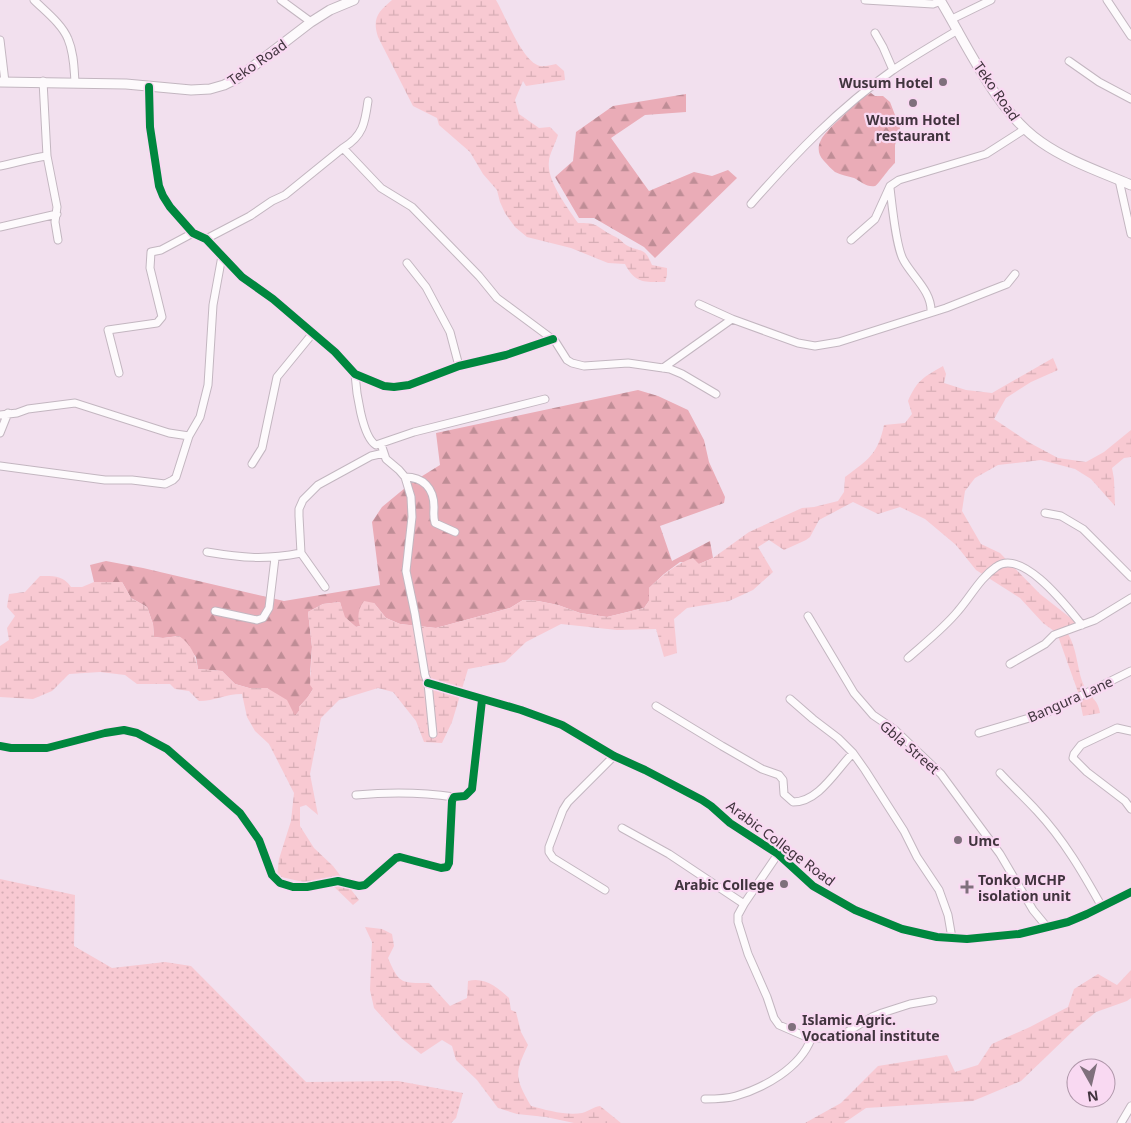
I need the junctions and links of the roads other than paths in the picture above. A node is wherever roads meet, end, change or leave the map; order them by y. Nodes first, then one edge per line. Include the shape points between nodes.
1 (34, 0) edge
2 (281, 0) edge
3 (354, 0) edge
4 (865, 0) edge
5 (940, 0) edge
6 (991, 0) edge
7 (1107, 0) edge
8 (952, 20) junction
9 (311, 22) junction
10 (958, 30) junction
11 (875, 33) dead end
12 (1131, 36) edge
13 (0, 40) edge
14 (1069, 61) dead end
15 (893, 70) junction
16 (43, 81) junction
17 (3, 82) edge
18 (75, 82) junction
19 (149, 87) junction
20 (1131, 100) edge
21 (368, 102) dead end
22 (1025, 129) junction
23 (343, 148) junction
24 (47, 156) junction
25 (0, 166) edge
26 (1119, 180) junction
27 (1131, 185) edge
28 (890, 186) junction
29 (751, 204) dead end
30 (57, 214) junction
31 (0, 227) edge
32 (193, 233) junction
33 (1131, 234) edge
34 (206, 239) junction
35 (58, 240) dead end
36 (851, 240) dead end
37 (222, 256) junction
38 (408, 263) dead end
39 (1016, 274) dead end
40 (699, 304) dead end
41 (931, 312) junction
42 (732, 318) junction
43 (313, 333) junction
44 (553, 339) junction
45 (459, 366) junction
46 (663, 368) junction
47 (119, 373) dead end
48 (355, 374) junction
49 (716, 394) dead end
50 (545, 399) dead end
51 (4, 414) edge
52 (0, 433) edge
53 (189, 436) junction
54 (380, 444) junction
55 (384, 453) junction
56 (252, 464) dead end
57 (0, 466) edge
58 (404, 477) junction
59 (1045, 513) dead end
60 (455, 532) dead end
61 (208, 552) dead end
62 (300, 553) junction
63 (275, 558) junction
64 (1131, 576) edge
65 (325, 587) dead end
66 (1131, 598) edge
67 (215, 611) dead end
68 (808, 616) dead end
69 (1082, 625) junction
70 (908, 658) dead end
71 (1010, 664) dead end
72 (1131, 671) edge
73 (428, 683) junction
74 (790, 699) dead end
75 (482, 700) junction
76 (656, 706) dead end
77 (1131, 732) edge
78 (979, 733) dead end
79 (433, 734) dead end
80 (0, 746) edge
81 (853, 753) junction
82 (614, 756) junction
83 (1000, 773) dead end
84 (356, 795) dead end
85 (454, 797) junction
86 (1131, 809) edge
87 (622, 828) dead end
88 (778, 854) junction
89 (605, 890) dead end
90 (1131, 892) edge
91 (744, 904) junction
92 (1102, 907) junction
93 (1047, 928) junction
94 (952, 938) junction
95 (933, 1000) dead end
96 (810, 1039) junction
97 (705, 1099) dead end
98 (1131, 1106) edge
99 (1122, 1123) edge

1 - 18 street via 68,38
2 - 9 street
3 - 9 street, Teko Road
4 - 5 street via 933,4
5 - 8 street, Teko Road
6 - 8 street
7 - 12 street
8 - 10 street, Teko Road
9 - 19 street, Teko Road via 238,78 224,85 190,90
10 - 15 street
10 - 22 street, Teko Road via 991,86
11 - 15 street
13 - 17 street
14 - 20 street
15 - 29 street via 824,126
16 - 17 street, Teko Road
16 - 18 street, Teko Road
16 - 24 street
18 - 19 street, Teko Road
19 - 32 street via 150,127 159,186 170,207
21 - 23 street via 366,122 353,142
22 - 26 street, Teko Road via 1057,152
22 - 28 street via 986,154 909,176
23 - 34 street via 285,195
23 - 44 street via 381,188 412,206 497,298
24 - 25 street
24 - 30 street
26 - 27 street, Teko Road
26 - 33 street
28 - 36 street via 875,219
28 - 41 street via 900,254 926,292 932,304
30 - 31 street
30 - 35 street
32 - 34 street
32 - 47 street via 161,250 150,252 160,320 108,330
34 - 37 street
37 - 43 street via 242,277
37 - 53 street via 213,305 208,385 200,417
38 - 45 street via 426,287 450,332
39 - 41 street via 1007,284
40 - 42 street
41 - 42 street via 838,342 815,346
42 - 46 street
43 - 48 street
43 - 56 street via 278,377 262,448
44 - 45 street
44 - 46 street via 567,360 578,366 628,363
45 - 48 street via 409,385 394,387
46 - 49 street via 682,374
48 - 54 street via 367,435 373,443
50 - 54 street via 414,432
51 - 52 street
51 - 53 street via 75,403 168,433
53 - 57 street via 176,476 166,484 105,480
54 - 55 street
55 - 58 street
55 - 62 street via 371,456 318,484 308,494 300,509
58 - 60 street via 424,482 432,491 434,523
58 - 73 street via 411,497 412,516 406,571
59 - 64 street via 1061,516 1083,529
61 - 63 street
62 - 63 street
62 - 65 street
63 - 67 street via 269,608 264,618 257,620
66 - 69 street
68 - 93 street, Gbla Street via 854,694 873,715 895,730 941,774 1000,854 1032,910
69 - 70 street via 1058,595 1025,568 1005,563 990,572 951,619
69 - 71 street via 1054,635 1045,644
72 - 78 street, Bangura Lane via 1046,713
73 - 75 street, Arabic College Road
73 - 79 street
74 - 81 street
75 - 82 street, Arabic College Road via 562,725
75 - 85 street via 472,790 466,796
76 - 81 street via 762,769 779,775 783,780 784,794 793,802 802,802 814,795
77 - 86 street via 1117,728 1081,745 1073,758
80 - 85 street via 47,748 124,730 150,740 167,749 240,813 259,840 272,875 293,887 338,881 365,885 400,857 447,868
81 - 94 street via 939,890
82 - 88 street, Arabic College Road via 702,800 730,823
82 - 89 street via 568,802 549,847 553,858
83 - 92 street via 1037,811 1075,859
84 - 85 street via 417,792
87 - 91 street via 669,854
88 - 91 street
88 - 94 street, Arabic College Road via 813,886 855,910 902,929
90 - 92 street, Arabic College Road
91 - 96 street via 738,915 740,931 774,1018 779,1025
92 - 93 street, Arabic College Road
93 - 94 street, Arabic College Road via 1000,936
95 - 96 street via 882,1012 842,1035
96 - 97 street via 803,1054 771,1081 737,1096
98 - 99 street

